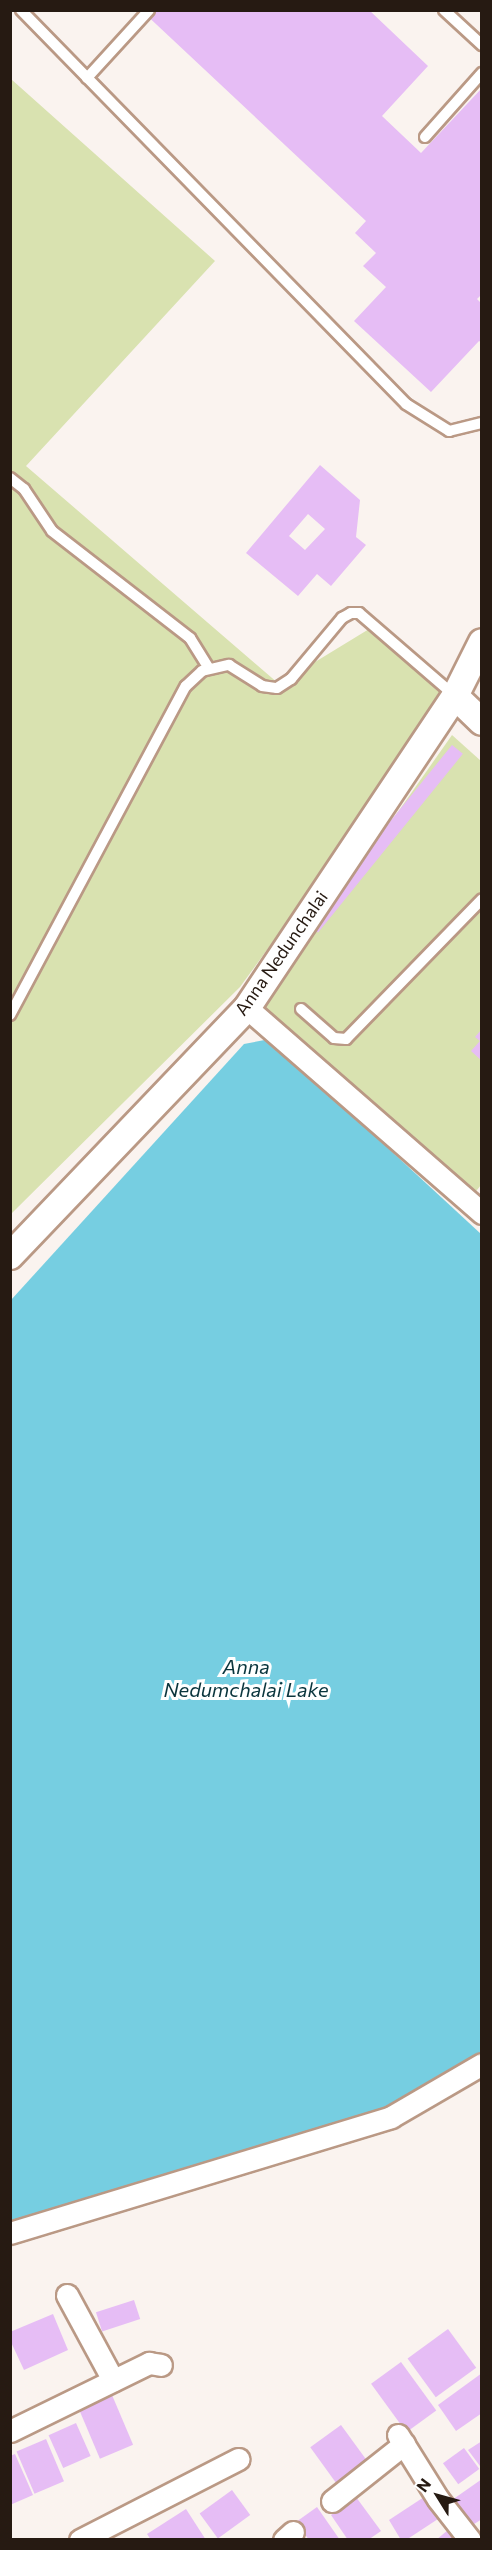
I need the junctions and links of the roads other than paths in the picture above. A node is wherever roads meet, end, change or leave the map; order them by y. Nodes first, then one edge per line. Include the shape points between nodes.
1 (21, 10) edge
2 (149, 10) edge
3 (444, 10) edge
4 (482, 45) edge
5 (482, 74) edge
6 (87, 78) junction
7 (425, 137) dead end
8 (482, 423) edge
9 (10, 478) edge
10 (482, 642) edge
11 (209, 668) junction
12 (455, 696) junction
13 (482, 722) edge
14 (482, 899) edge
15 (247, 1008) junction
16 (301, 1009) dead end
17 (10, 1015) edge
18 (482, 1213) edge
19 (10, 1256) edge
20 (482, 2064) edge
21 (10, 2233) edge
22 (67, 2295) dead end
23 (161, 2365) dead end
24 (113, 2380) junction
25 (10, 2431) edge
26 (238, 2459) dead end
27 (332, 2501) dead end
28 (80, 2540) edge
29 (470, 2540) edge

1 - 6 lane
2 - 6 lane
3 - 4 lane
5 - 7 lane
6 - 8 lane via 406,404 449,431
9 - 11 lane via 24,489 52,531 190,638
10 - 12 street, Anna Nedunchalai
11 - 12 lane via 228,666 262,686 277,688 291,679 351,612 359,613
11 - 17 lane via 186,687
12 - 13 street
12 - 15 street, Anna Nedunchalai
14 - 16 lane via 346,1038 334,1038
15 - 18 street
15 - 19 street, Anna Nedunchalai
20 - 21 street via 391,2117
22 - 24 street
23 - 24 street via 149,2363
24 - 25 street
26 - 28 street
27 - 29 street via 401,2440 438,2499

